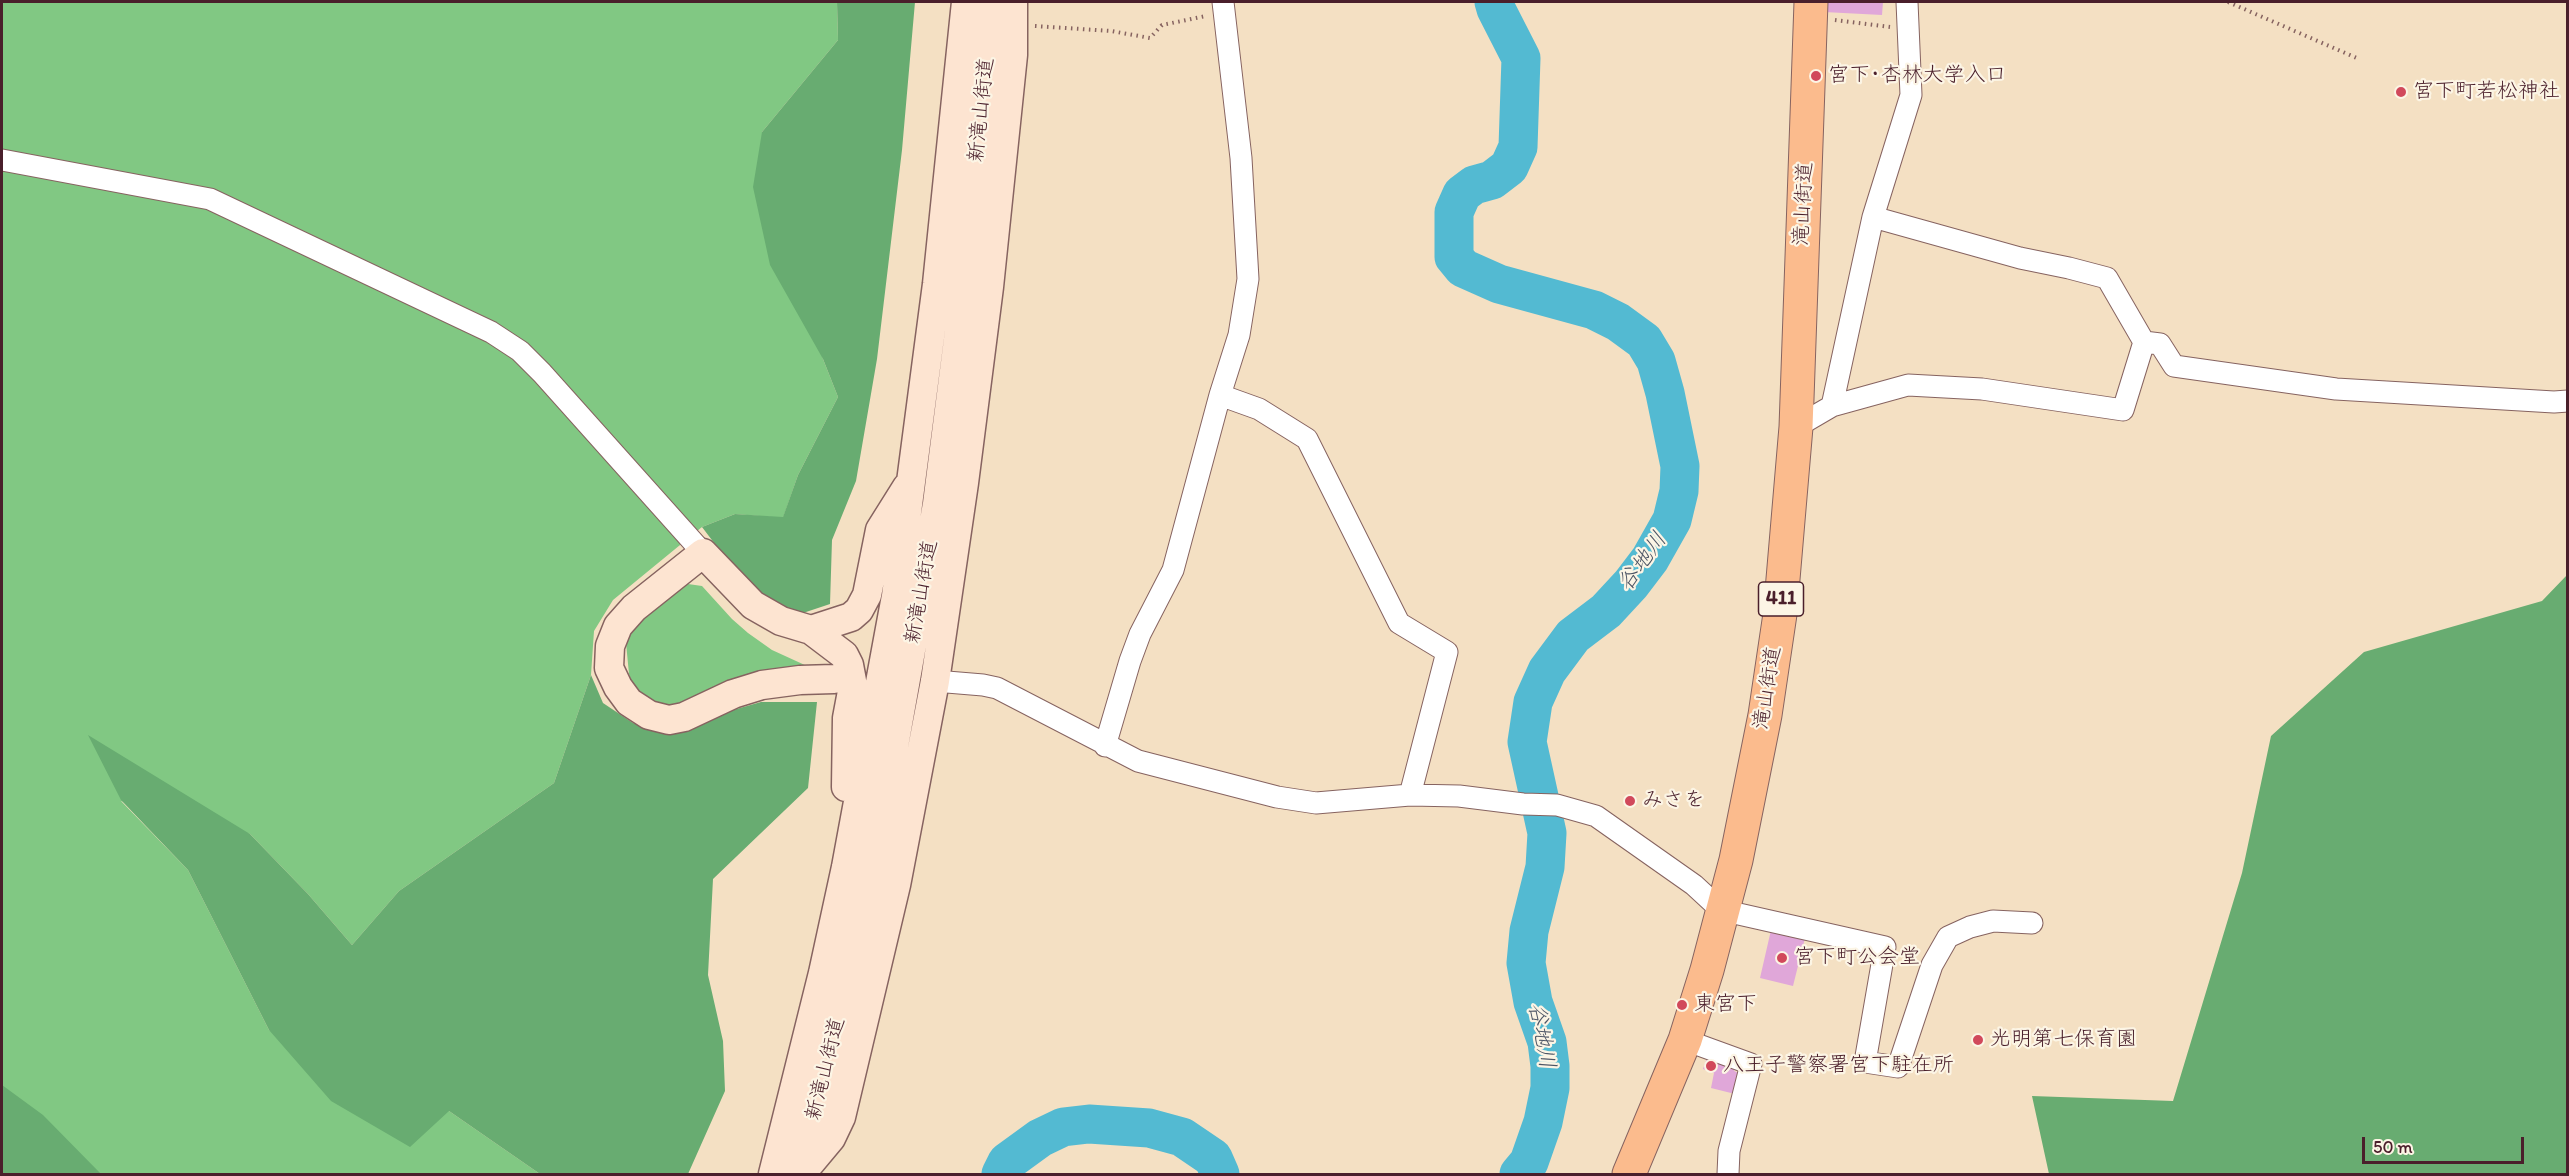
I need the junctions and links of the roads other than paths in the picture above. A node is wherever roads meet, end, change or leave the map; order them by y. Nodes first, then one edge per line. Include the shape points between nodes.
1 (966, 2) edge
2 (994, 2) edge
3 (1013, 2) edge
4 (1907, 2) edge
5 (1224, 4) edge
6 (1811, 9) edge
7 (2, 160) edge
8 (1873, 217) junction
9 (2144, 342) junction
10 (1220, 395) junction
11 (2568, 400) edge
12 (1832, 406) junction
13 (1796, 427) junction
14 (912, 479) junction
15 (704, 553) junction
16 (811, 630) junction
17 (834, 679) dead end
18 (929, 681) junction
19 (1106, 746) junction
20 (1410, 795) junction
21 (846, 867) junction
22 (1721, 910) junction
23 (2032, 923) dead end
24 (1685, 1040) junction
25 (773, 1174) edge
26 (800, 1174) edge
27 (1629, 1174) edge
28 (1728, 1174) edge

1 - 14 main road, 新滝山街道
2 - 26 main road, 新滝山街道 via 937,504 868,887 838,1027
3 - 18 main road via 1013,56 989,287 964,483
4 - 8 street via 1911,95
5 - 10 street via 1241,158 1248,279 1239,335
6 - 13 highway, 滝山街道 / 411
7 - 15 street via 210,199 491,332 520,351 542,373
8 - 9 street via 2107,278
8 - 12 street
9 - 11 street via 2160,344 2174,366 2336,388
9 - 12 street via 2123,410 1982,389 1908,386
10 - 19 street via 1173,570 1140,634
10 - 20 street via 1259,409 1307,439 1399,623 1447,652
12 - 13 street
13 - 22 highway, 滝山街道 / 411 via 1780,614 1765,715 1736,860
14 - 16 main road via 880,530 867,595 859,610 851,617
14 - 21 main road, 新滝山街道 via 896,596
15 - 16 main road via 753,605 781,621
15 - 17 main road via 634,608 618,626 610,646 609,668 629,702 648,715 669,720 762,685
16 - 21 main road via 844,655 852,674 847,718
18 - 19 street via 997,688
18 - 26 main road via 896,885 841,1117 831,1138
19 - 20 street via 1138,761 1297,800 1316,803
20 - 22 street via 1557,805 1596,816 1694,885
21 - 25 main road, 新滝山街道
22 - 23 street via 1885,947 1865,1062 1898,1067 1932,965 1948,937 1993,921
22 - 24 highway, 滝山街道 / 411
24 - 27 highway, 滝山街道 / 411
24 - 28 street via 1751,1064 1729,1151

